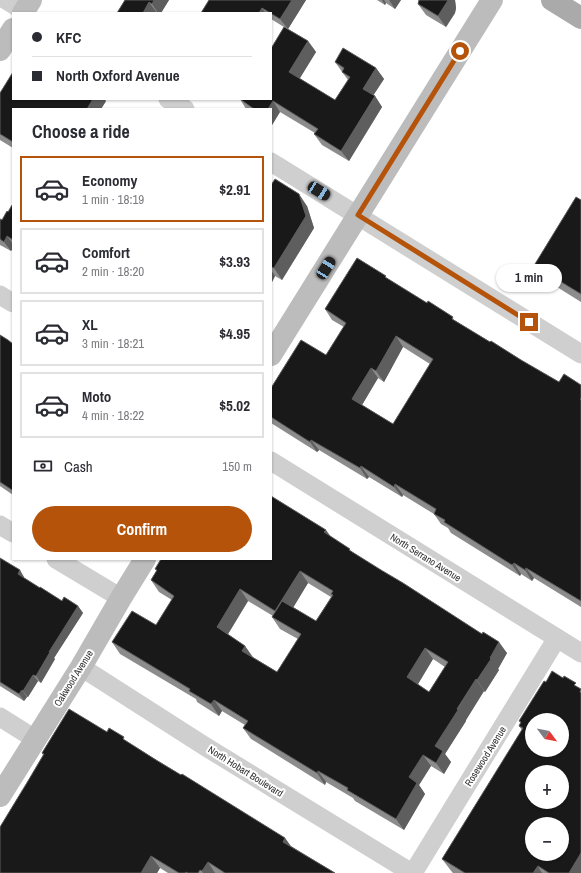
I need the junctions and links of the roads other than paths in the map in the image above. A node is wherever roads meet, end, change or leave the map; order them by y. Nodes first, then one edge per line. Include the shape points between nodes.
1 (492, 0) edge
2 (552, 0) edge
3 (581, 18) edge
4 (12, 28) edge
5 (0, 50) edge
6 (170, 100) edge
7 (183, 108) edge
8 (272, 163) edge
9 (358, 215) junction
10 (0, 295) edge
11 (12, 302) edge
12 (272, 354) edge
13 (581, 354) edge
14 (272, 461) edge
15 (0, 525) edge
16 (12, 532) edge
17 (58, 560) edge
18 (144, 560) edge
19 (121, 598) junction
20 (557, 638) junction
21 (581, 653) edge
22 (81, 667) junction
23 (0, 718) edge
24 (36, 739) junction
25 (0, 796) edge
26 (412, 873) edge

1 - 9 street
2 - 3 main road
4 - 5 street
6 - 7 street
8 - 9 street
9 - 12 street
9 - 13 street
10 - 11 street
14 - 20 street, North Serrano Avenue
15 - 16 street
17 - 19 street
18 - 19 street, Oakwood Avenue
19 - 22 street, Oakwood Avenue
20 - 21 street, North Serrano Avenue
20 - 26 street, Rosewood Avenue
22 - 24 street, Oakwood Avenue
22 - 26 street, North Hobart Boulevard
23 - 24 street
24 - 25 street, Oakwood Avenue

